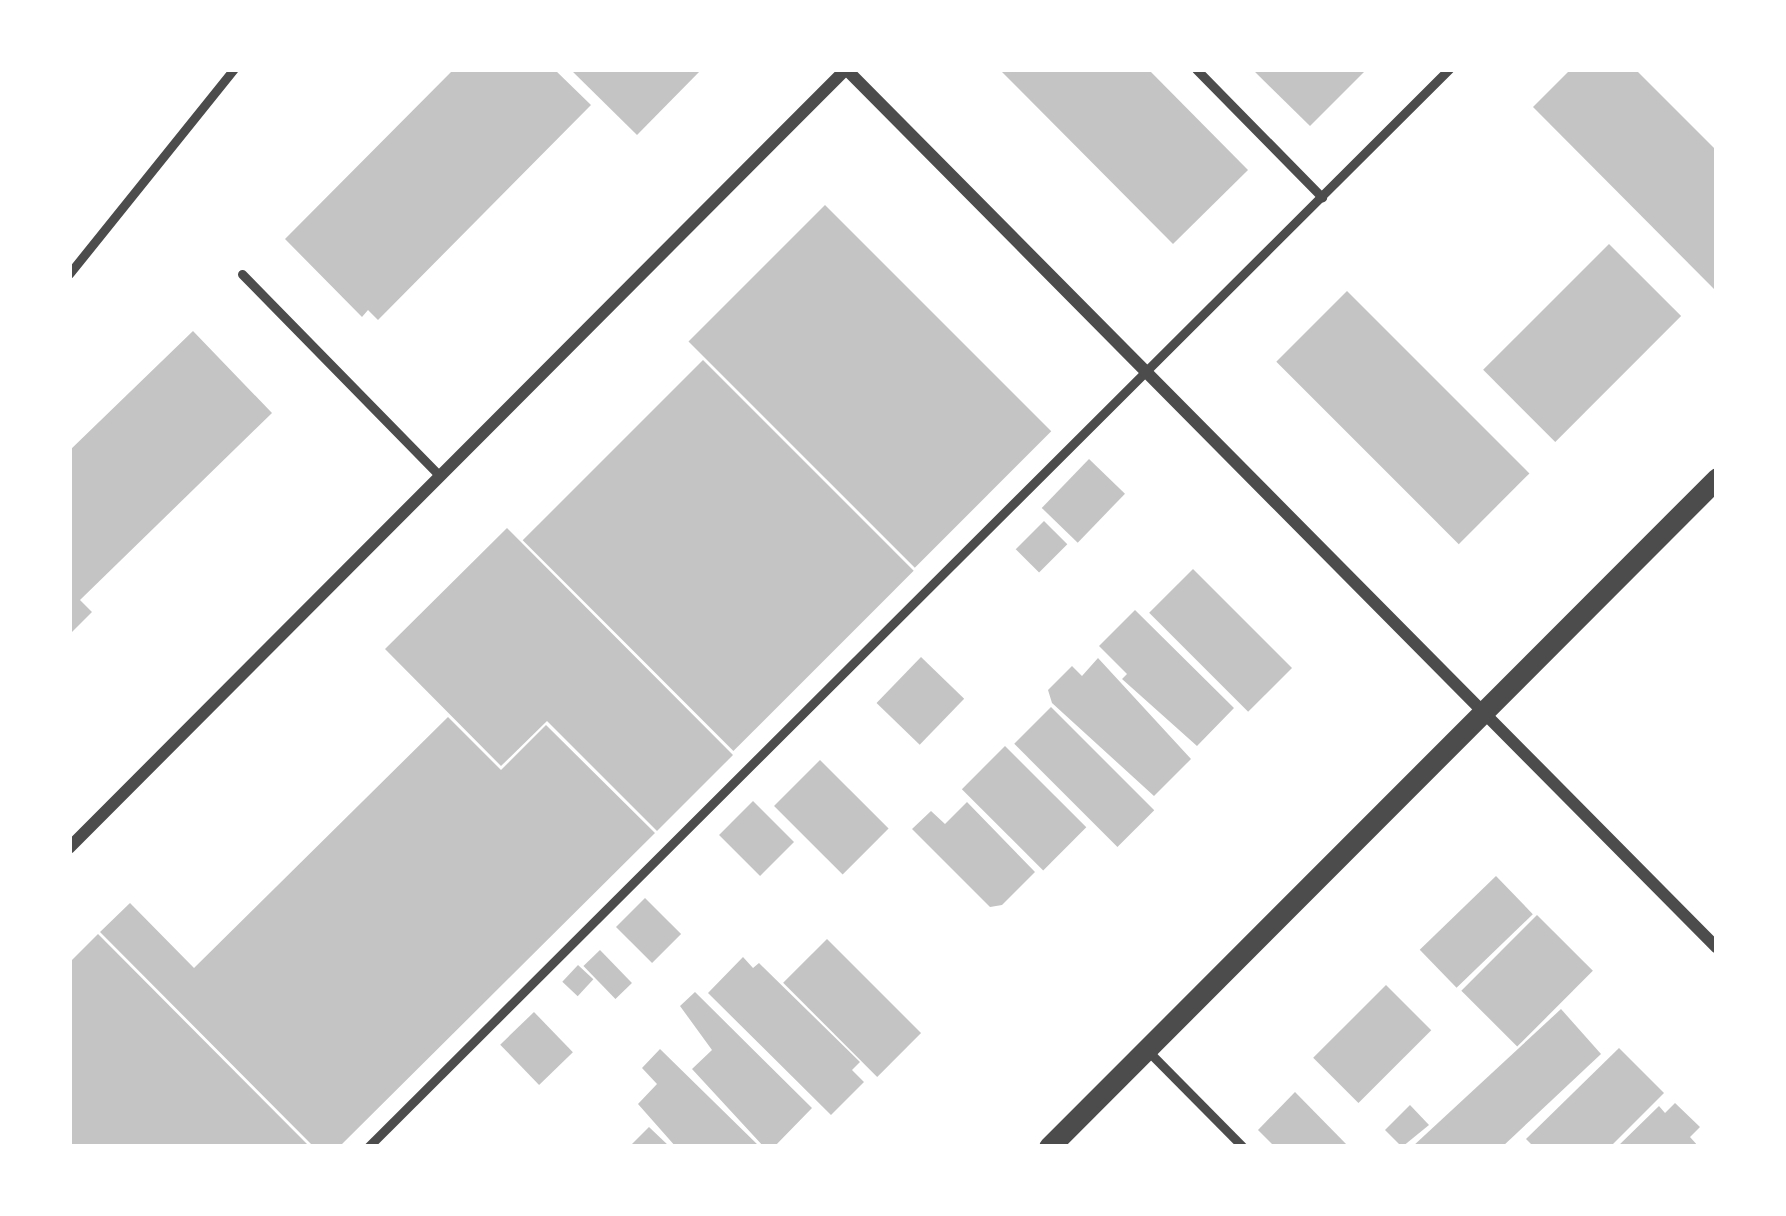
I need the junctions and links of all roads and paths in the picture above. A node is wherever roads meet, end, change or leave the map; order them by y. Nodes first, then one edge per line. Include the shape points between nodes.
1 (234, 69) edge
2 (846, 69) edge
3 (1196, 69) edge
4 (1449, 69) edge
5 (1322, 197) junction
6 (69, 274) edge
7 (242, 274) dead end
8 (1145, 373) junction
9 (440, 476) junction
10 (1717, 478) edge
11 (1481, 713) junction
12 (69, 848) edge
13 (1717, 948) edge
14 (1146, 1049) junction
15 (368, 1147) edge
16 (1049, 1147) edge
17 (1243, 1147) edge

1 - 6 lane
2 - 8 street
2 - 9 street
3 - 5 lane
4 - 5 lane
5 - 8 lane
7 - 9 lane
8 - 11 street
8 - 15 lane
9 - 12 street
10 - 11 street
11 - 13 street
11 - 14 street
14 - 16 street
14 - 17 lane

